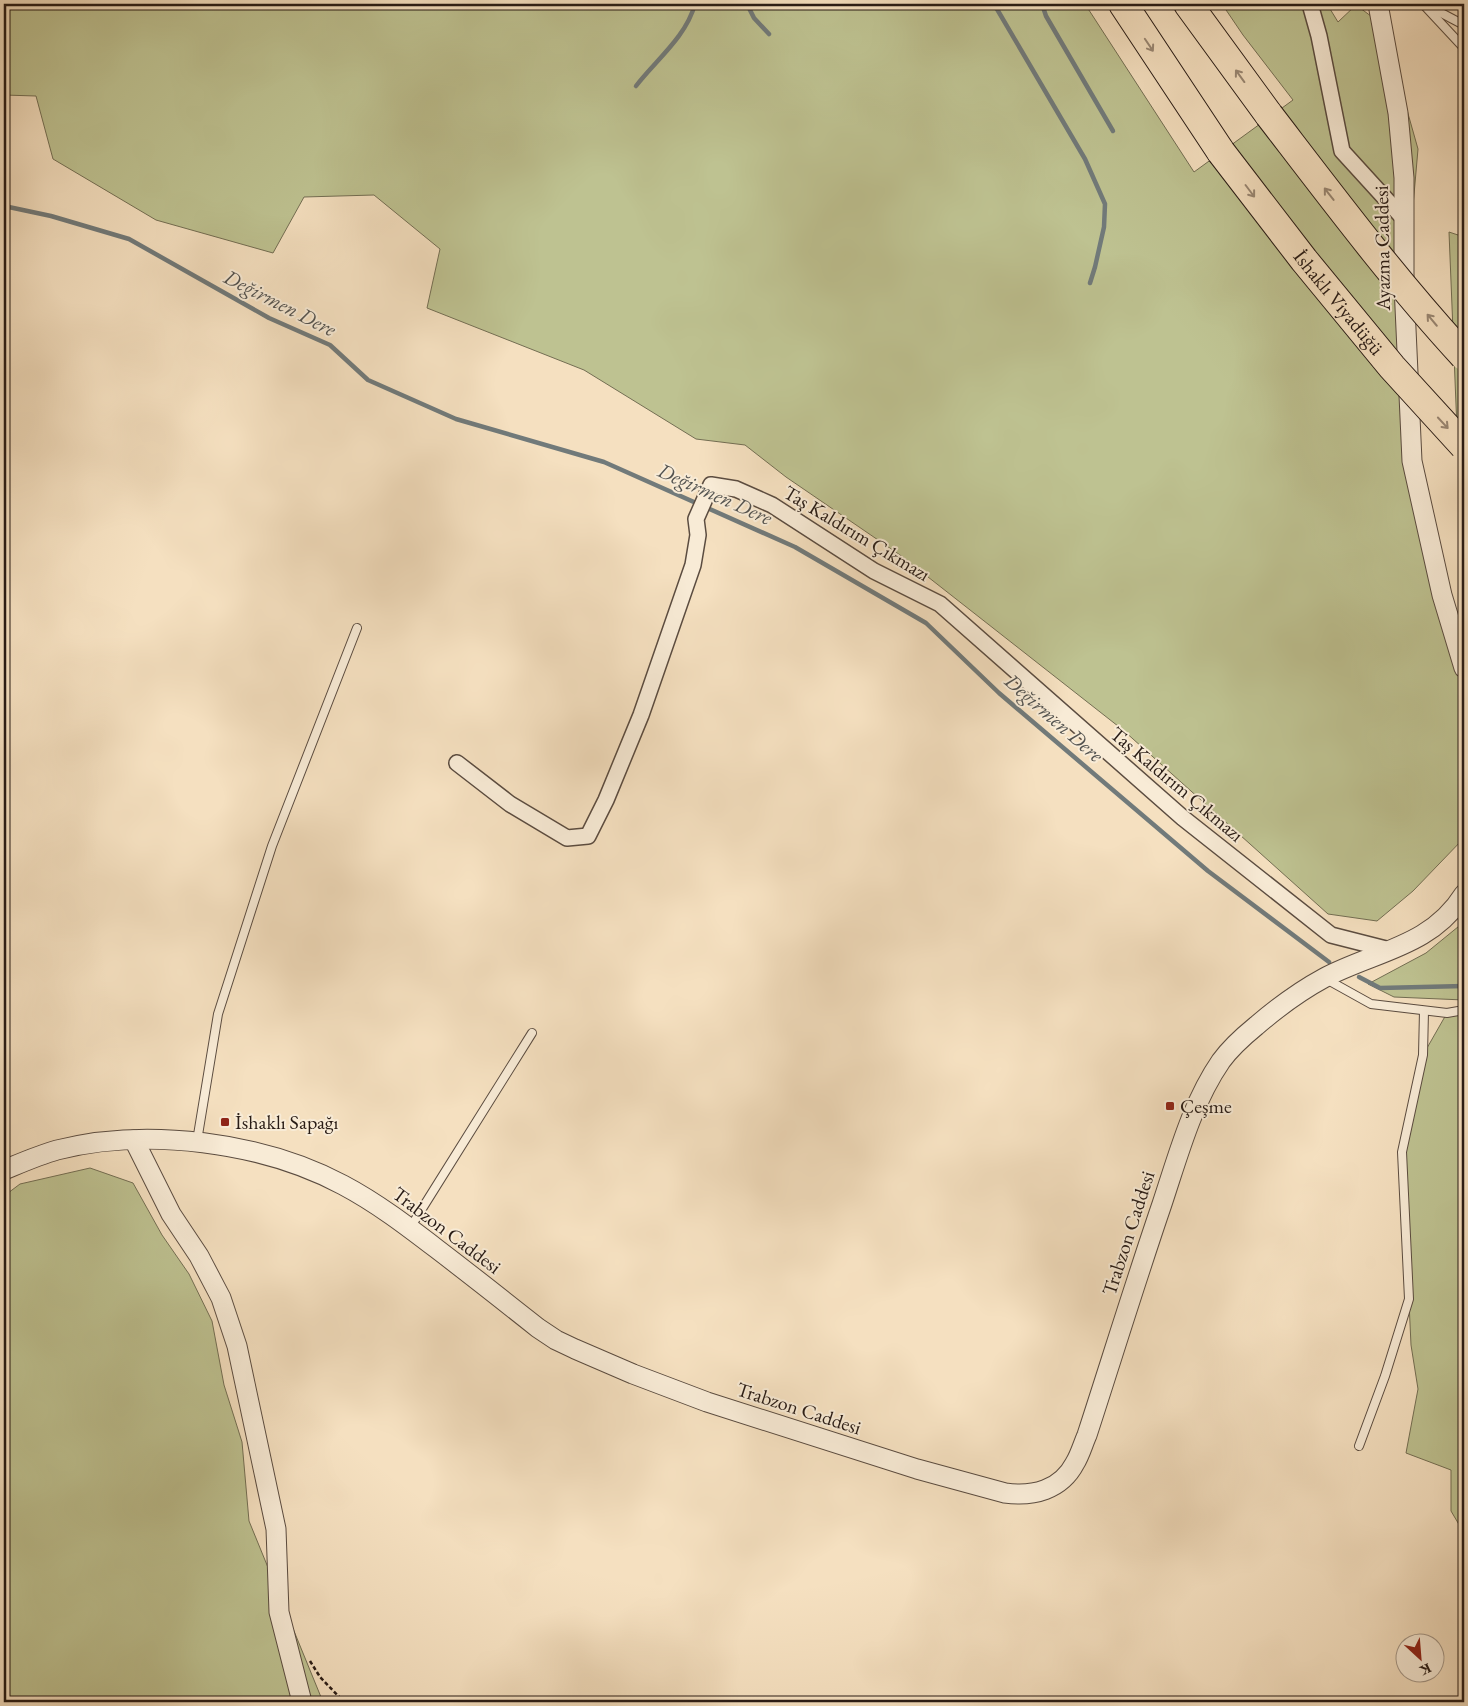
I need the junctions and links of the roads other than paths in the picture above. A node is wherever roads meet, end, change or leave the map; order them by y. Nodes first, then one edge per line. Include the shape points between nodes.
1 (1123, 4) edge
2 (1188, 4) edge
3 (1310, 4) edge
4 (1378, 4) edge
5 (1424, 4) edge
6 (1464, 25) edge
7 (1464, 48) edge
8 (1404, 219) junction
9 (1464, 356) edge
10 (1464, 446) edge
11 (357, 628) dead end
12 (1464, 668) edge
13 (457, 763) dead end
14 (1464, 894) edge
15 (1390, 950) junction
16 (1324, 978) junction
17 (1464, 1010) edge
18 (1424, 1011) junction
19 (532, 1033) dead end
20 (134, 1140) junction
21 (197, 1142) junction
22 (4, 1170) edge
23 (410, 1228) junction
24 (1359, 1446) dead end
25 (302, 1702) edge

1 -> 10 highway, İshaklı Viyadüğü, bridge via 1221,152 1304,260 1392,367
9 -> 2 highway, bridge via 1351,222
3 - 8 street via 1342,151
4 - 8 street, Ayazma Caddesi via 1398,113
5 - 6 lane
5 - 7 lane
8 - 12 street, Ayazma Caddesi via 1412,461 1442,596
11 - 21 lane via 272,846 218,1014
13 - 15 street, Taş Kaldırım Çıkmazı via 510,804 567,838 588,836 641,715 690,574 698,535 697,515 711,485 736,489 772,504 874,571 940,604 1184,818 1331,935
14 - 15 street via 1439,924 1421,937
15 - 16 street
16 - 18 lane via 1371,1004
16 - 23 street, Trabzon Caddesi via 1256,1026 1222,1060 1196,1105 1076,1462 1060,1482 1035,1494 1019,1495 916,1469 706,1402 616,1367 538,1328
17 - 18 lane via 1447,1013
18 - 24 lane via 1423,1054 1402,1152 1409,1299
19 - 23 lane
20 - 21 street, Trabzon Caddesi
20 - 22 street, Trabzon Caddesi via 56,1150
20 - 25 street via 171,1214 199,1256 221,1298 237,1346 276,1529 279,1612
21 - 23 street, Trabzon Caddesi via 271,1156 308,1169 343,1184

